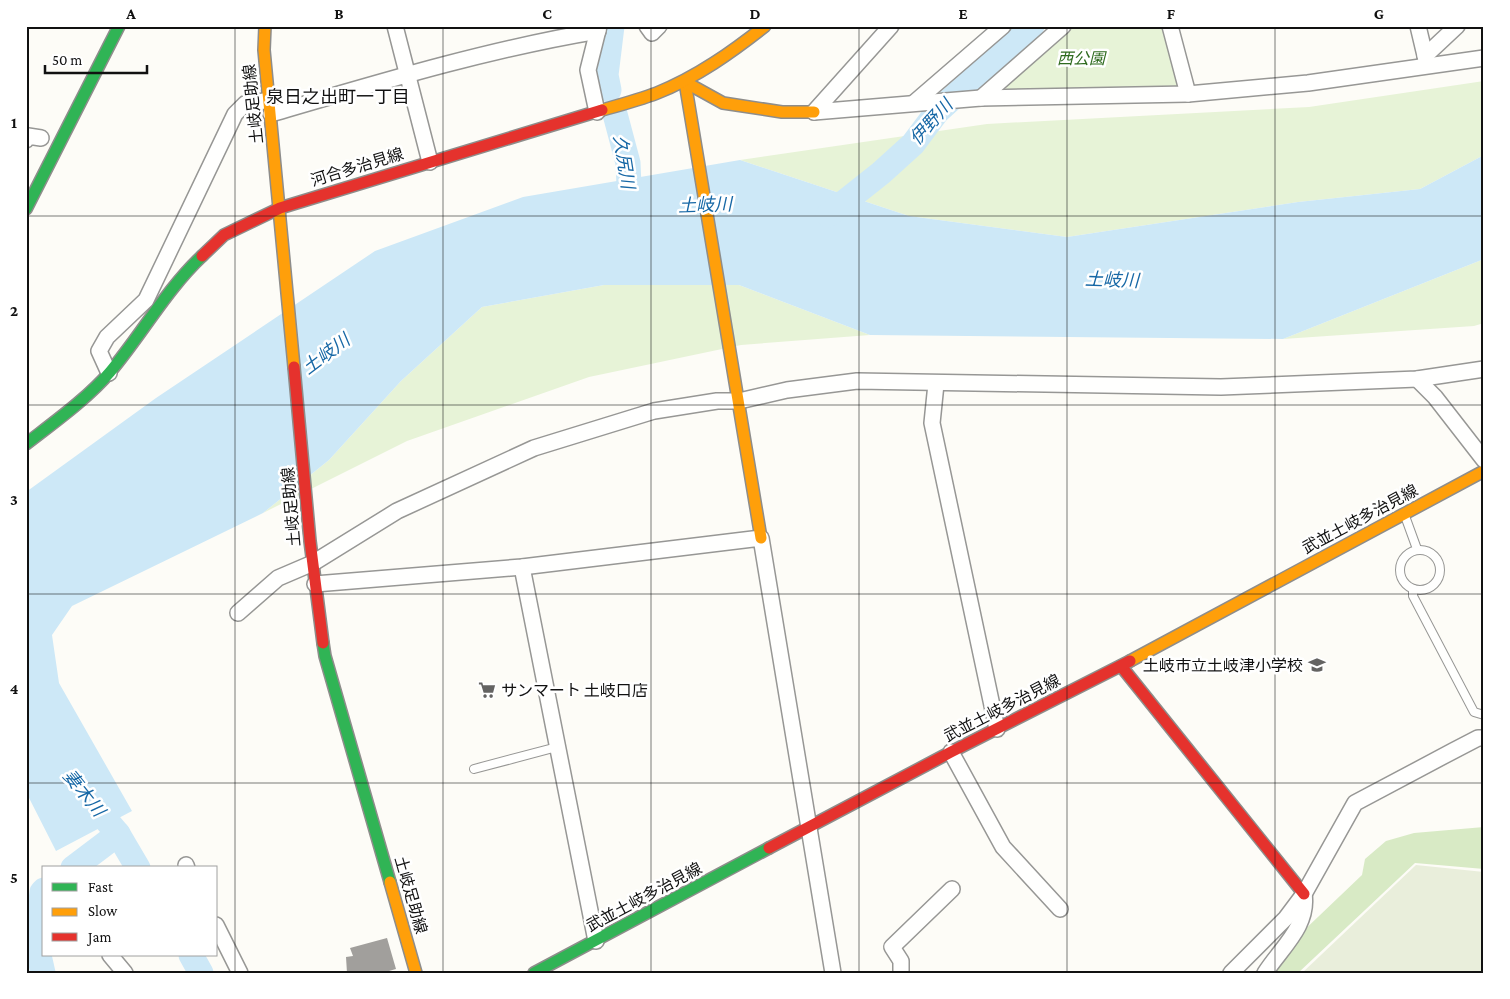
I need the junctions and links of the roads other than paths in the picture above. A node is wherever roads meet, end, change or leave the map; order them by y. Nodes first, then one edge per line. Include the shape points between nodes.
1 (265, 26) edge
2 (395, 26) edge
3 (647, 26) edge
4 (659, 26) edge
5 (766, 26) edge
6 (891, 26) edge
7 (1003, 26) edge
8 (1063, 26) edge
9 (1170, 26) edge
10 (1418, 26) edge
11 (1457, 26) edge
12 (598, 29) edge
13 (117, 30) edge
14 (556, 32) edge
15 (1484, 58) edge
16 (1426, 61) junction
17 (407, 76) junction
18 (685, 82) junction
19 (1188, 94) junction
20 (981, 98) junction
21 (914, 102) junction
22 (270, 107) junction
23 (597, 112) junction
24 (814, 112) junction
25 (430, 162) junction
26 (280, 208) junction
27 (26, 209) edge
28 (1484, 369) edge
29 (109, 373) junction
30 (1417, 379) junction
31 (936, 384) junction
32 (738, 396) junction
33 (26, 444) edge
34 (1484, 460) edge
35 (1484, 471) edge
36 (1404, 514) junction
37 (761, 538) junction
38 (1417, 550) junction
39 (313, 563) junction
40 (522, 567) junction
41 (315, 584) junction
42 (1413, 589) junction
43 (238, 613) dead end
44 (1121, 666) junction
45 (1484, 715) edge
46 (997, 729) junction
47 (1484, 738) edge
48 (557, 748) junction
49 (951, 752) junction
50 (474, 769) dead end
51 (810, 828) junction
52 (952, 889) dead end
53 (1304, 894) junction
54 (1060, 910) dead end
55 (218, 929) edge
56 (596, 941) junction
57 (111, 956) edge
58 (125, 973) edge
59 (240, 973) edge
60 (416, 973) edge
61 (534, 973) edge
62 (833, 973) edge
63 (901, 973) edge
64 (1231, 973) edge
65 (1265, 973) edge

1 - 22 main road, 土岐足助線
2 - 17 street
3 - 4 street via 652,33
5 - 18 main road, 河合多治見線
6 - 24 street
7 - 21 street
8 - 20 street
9 - 19 street
10 - 16 street
11 - 16 street
12 - 14 street
12 - 23 street via 588,70
13 - 27 main road
14 - 17 street
15 - 16 street
16 - 19 street via 1308,83
17 - 22 street
17 - 25 street
18 - 23 main road, 河合多治見線
18 - 24 main road via 724,103 782,112
18 - 32 main road
19 - 20 street
20 - 21 street
21 - 24 street
22 - 26 main road, 土岐足助線
22 - 29 street via 245,104 235,114 146,300 107,337 99,351
23 - 25 main road, 河合多治見線
25 - 26 main road, 河合多治見線
26 - 29 main road, 河合多治見線 via 224,235 182,275
26 - 39 main road, 土岐足助線
28 - 30 street
29 - 33 main road, 河合多治見線
30 - 31 street via 1221,388
30 - 34 street
31 - 32 street via 857,381
31 - 46 street via 932,423
32 - 37 main road
32 - 39 street via 654,411 534,448 397,511
35 - 36 main road, 武並土岐多治見線
36 - 38 lane
36 - 44 main road, 武並土岐多治見線
37 - 40 street
37 - 51 street
38 - 42 lane via 1404,558 1401,572 1405,585
38 - 42 lane via 1434,555 1440,573 1429,588
39 - 41 main road, 土岐足助線
39 - 43 street via 278,578
40 - 41 street
40 - 48 street
41 - 60 main road, 土岐足助線 via 325,656
42 - 45 lane via 1413,596 1474,712
44 - 46 main road, 武並土岐多治見線
44 - 53 main road
46 - 49 main road, 武並土岐多治見線
47 - 53 street via 1453,750 1355,803
48 - 50 lane
48 - 56 street
49 - 51 main road, 武並土岐多治見線
49 - 54 street via 1003,847
51 - 56 main road, 武並土岐多治見線
51 - 62 street
52 - 63 street via 892,947 900,961
53 - 64 street via 1286,918
53 - 65 street via 1306,907 1301,923
55 - 59 street
56 - 61 main road, 武並土岐多治見線
57 - 58 street

